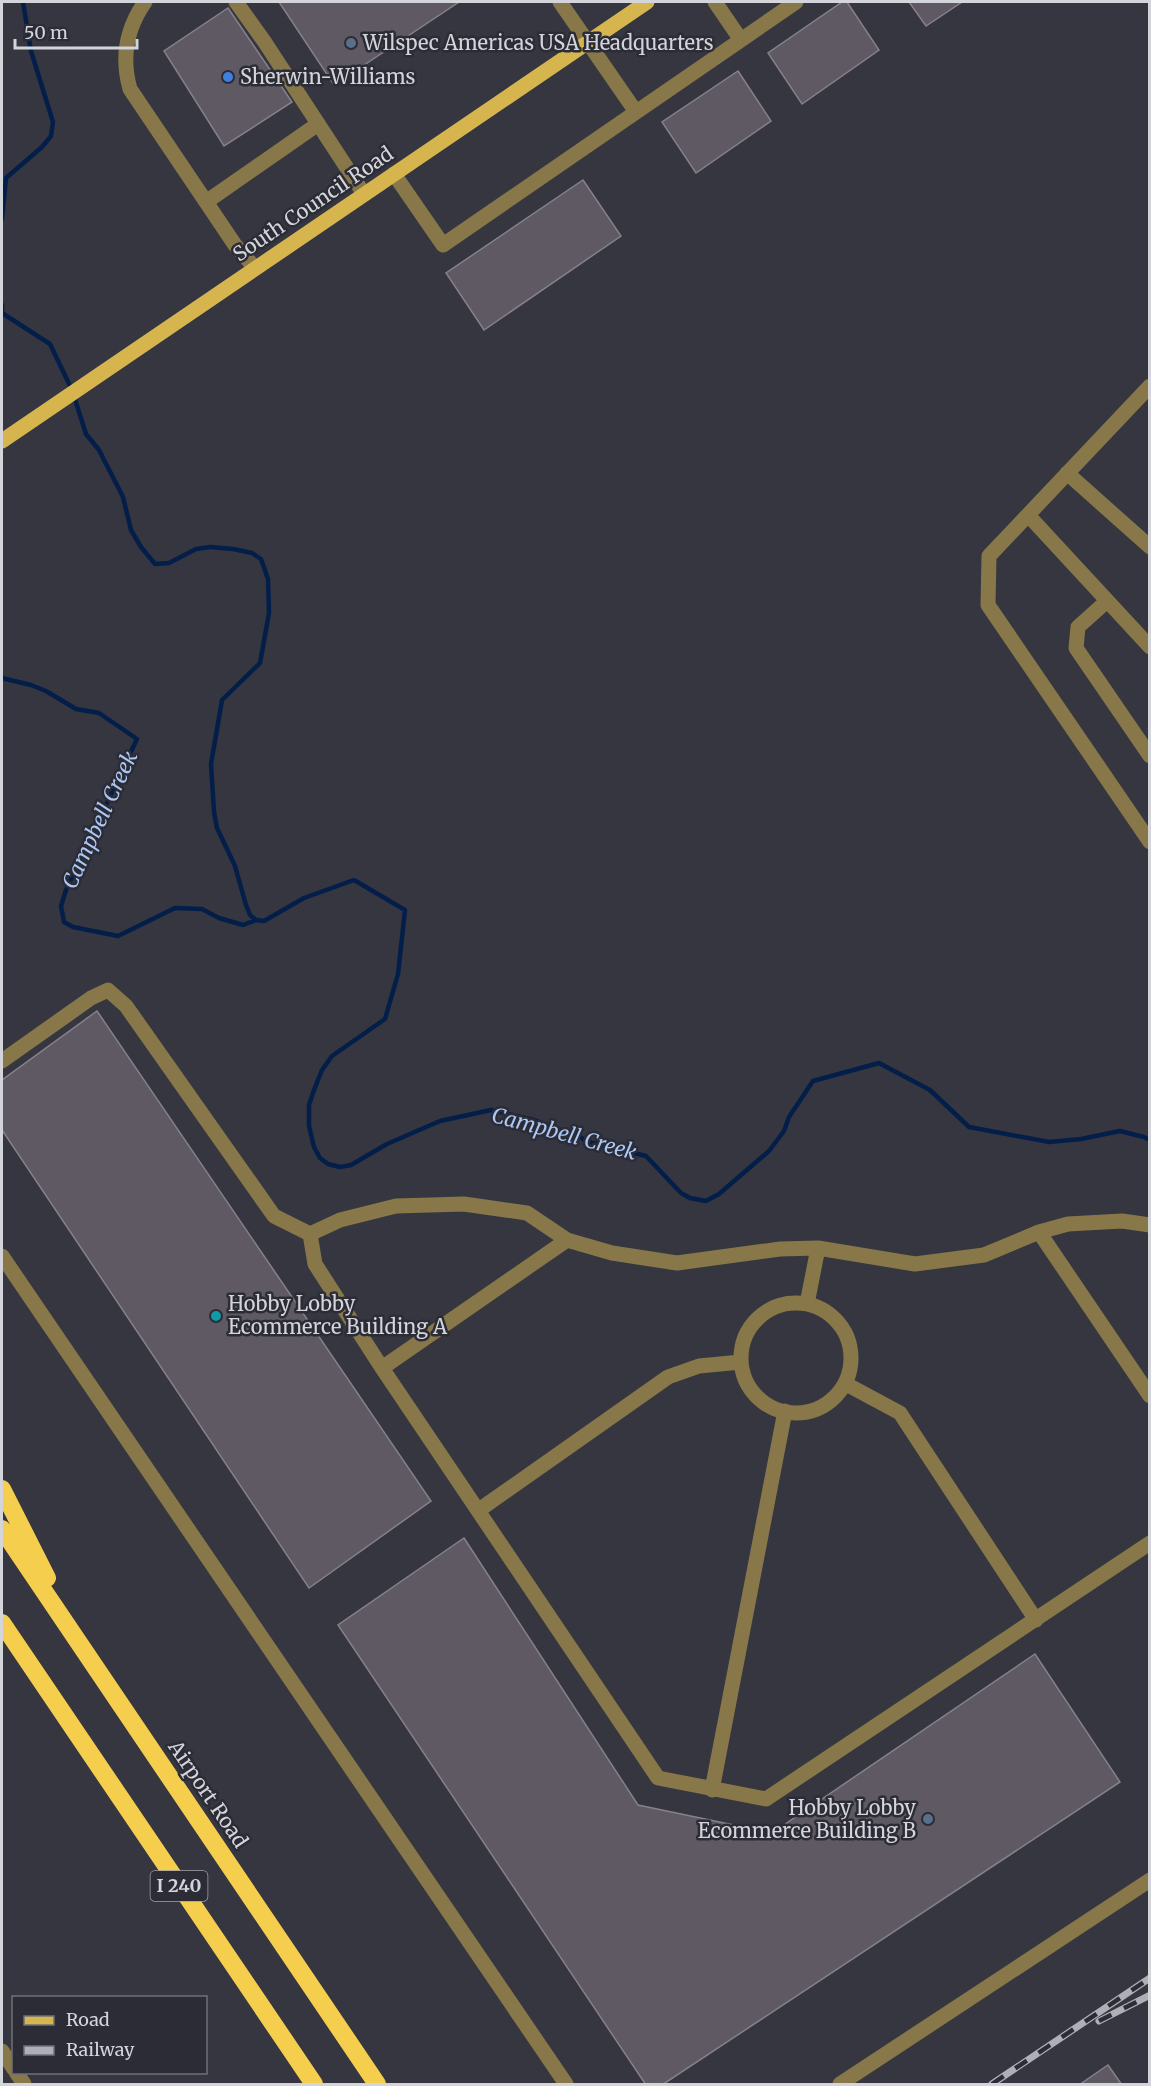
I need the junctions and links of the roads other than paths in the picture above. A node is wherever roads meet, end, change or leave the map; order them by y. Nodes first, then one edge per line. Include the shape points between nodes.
1 (145, 2) edge
2 (236, 2) edge
3 (560, 2) edge
4 (647, 2) edge
5 (715, 2) edge
6 (796, 2) edge
7 (741, 40) junction
8 (588, 42) junction
9 (636, 112) junction
10 (318, 124) junction
11 (394, 174) junction
12 (364, 194) junction
13 (206, 202) junction
14 (255, 268) junction
15 (1149, 386) edge
16 (2, 441) edge
17 (1067, 473) junction
18 (1028, 515) junction
19 (1149, 547) edge
20 (1107, 601) junction
21 (1149, 646) edge
22 (1149, 756) edge
23 (1149, 842) edge
24 (2, 1061) edge
25 (1149, 1225) edge
26 (1039, 1232) junction
27 (310, 1234) junction
28 (567, 1240) junction
29 (818, 1248) junction
30 (2, 1256) edge
31 (807, 1304) junction
32 (741, 1362) junction
33 (382, 1368) junction
34 (846, 1384) junction
35 (1149, 1396) edge
36 (785, 1412) junction
37 (2, 1489) edge
38 (479, 1510) junction
39 (2, 1529) edge
40 (1149, 1543) edge
41 (1036, 1620) junction
42 (2, 1623) edge
43 (2, 1637) edge
44 (83, 1649) junction
45 (45, 1688) junction
46 (712, 1790) junction
47 (1149, 1880) edge
48 (2, 2051) edge
49 (12, 2066) edge
50 (314, 2085) edge
51 (377, 2085) edge
52 (566, 2085) edge
53 (840, 2085) edge

1 - 13 street via 127,41 125,70 130,89
2 - 10 street
3 - 8 street
4 - 8 main road, South Council Road
5 - 7 street
6 - 7 street
7 - 9 street
8 - 9 street
8 - 11 main road, South Council Road
9 - 11 street via 443,245
10 - 12 street
10 - 13 street
11 - 12 main road, South Council Road
12 - 14 main road, South Council Road
13 - 14 street
14 - 16 main road, South Council Road
15 - 17 street
17 - 18 street
17 - 19 street
18 - 20 street
18 - 23 street via 988,556 988,605
20 - 21 street
20 - 22 street via 1078,627 1076,648
24 - 27 street via 108,990 126,1006 274,1216
25 - 26 street via 1122,1221 1068,1224
26 - 29 street via 984,1255 915,1264
26 - 35 street
27 - 28 street via 340,1220 396,1206 464,1204 527,1214
27 - 33 street via 315,1264
28 - 29 street via 612,1253 677,1263 780,1249
28 - 33 street
29 - 31 street
30 - 52 street
31 - 32 street via 779,1305 765,1311 746,1333
31 - 34 street via 824,1310 846,1337 850,1354
32 - 36 street via 750,1388 760,1399
32 - 38 street via 699,1366 668,1377
33 - 38 street
34 - 36 street via 817,1408
34 - 41 street via 900,1413
36 - 46 street
37 - 44 highway
38 - 46 street via 658,1779
39 - 44 highway, Airport Road / I 240
40 - 41 street
41 - 46 street via 766,1799
42 - 45 highway, I 240
43 - 45 highway
44 - 51 highway, Airport Road / I 240
45 - 50 highway, I 240
47 - 53 street
48 - 49 street

